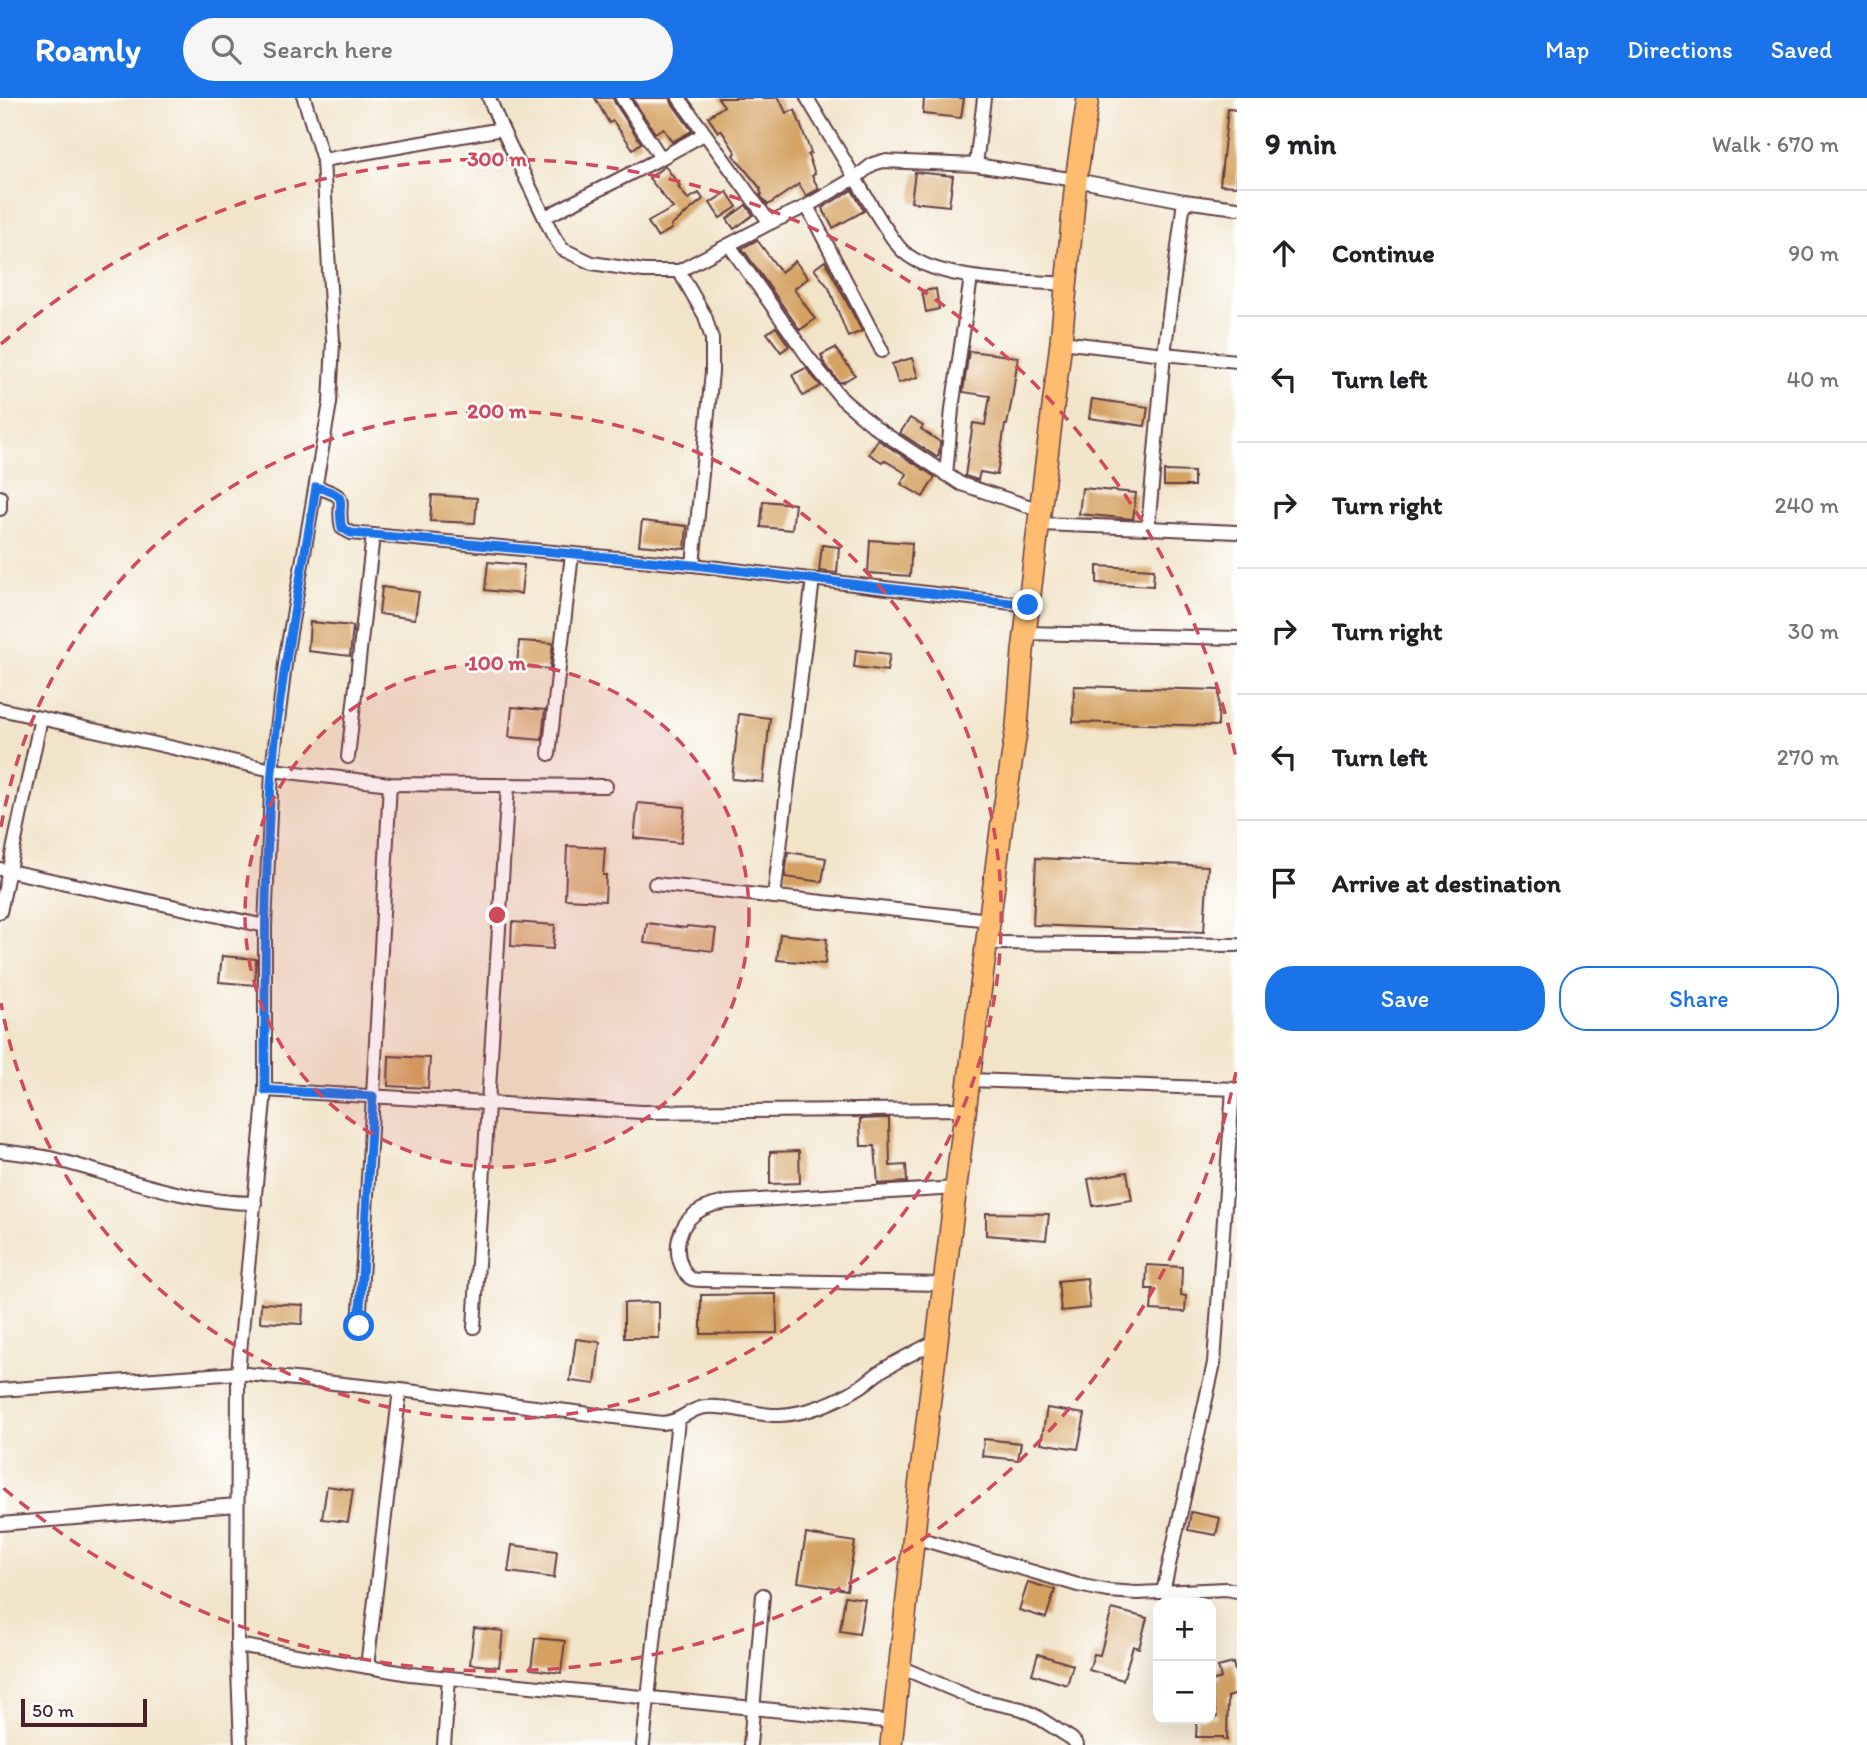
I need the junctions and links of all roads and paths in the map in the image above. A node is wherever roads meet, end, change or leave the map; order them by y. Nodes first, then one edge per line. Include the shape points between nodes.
1 (303, 98) edge
2 (489, 98) edge
3 (622, 98) edge
4 (678, 98) edge
5 (807, 98) edge
6 (984, 98) edge
7 (1088, 98) edge
8 (502, 129) junction
9 (704, 134) junction
10 (661, 158) junction
11 (323, 160) junction
12 (976, 165) junction
13 (855, 178) junction
14 (1076, 180) junction
15 (1184, 201) junction
16 (807, 206) junction
17 (1237, 208) edge
18 (545, 217) junction
19 (770, 223) junction
20 (729, 245) junction
21 (678, 271) junction
22 (971, 277) junction
23 (1066, 284) junction
24 (1061, 342) junction
25 (883, 351) dead end
26 (1164, 354) junction
27 (1237, 360) edge
28 (946, 475) junction
29 (316, 487) junction
30 (0, 497) edge
31 (0, 509) edge
32 (1039, 517) junction
33 (1147, 528) junction
34 (1237, 532) edge
35 (373, 535) junction
36 (572, 554) junction
37 (693, 565) junction
38 (813, 579) junction
39 (1028, 605) junction
40 (1025, 633) junction
41 (1237, 638) edge
42 (0, 709) edge
43 (41, 718) junction
44 (549, 754) dead end
45 (348, 757) dead end
46 (272, 770) junction
47 (390, 784) junction
48 (508, 785) junction
49 (606, 786) dead end
50 (4, 870) edge
51 (655, 884) dead end
52 (774, 897) junction
53 (0, 912) edge
54 (990, 920) junction
55 (265, 926) junction
56 (987, 943) junction
57 (1237, 945) edge
58 (969, 1080) junction
59 (1235, 1089) edge
60 (265, 1090) junction
61 (373, 1096) junction
62 (489, 1103) junction
63 (966, 1109) junction
64 (0, 1151) edge
65 (957, 1188) junction
66 (255, 1203) junction
67 (945, 1284) junction
68 (359, 1326) dead end
69 (474, 1327) dead end
70 (938, 1340) junction
71 (238, 1373) junction
72 (0, 1390) edge
73 (400, 1391) junction
74 (678, 1420) junction
75 (237, 1505) junction
76 (0, 1524) edge
77 (914, 1537) junction
78 (1237, 1591) edge
79 (1163, 1592) junction
80 (763, 1595) dead end
81 (237, 1645) junction
82 (367, 1667) junction
83 (900, 1667) junction
84 (449, 1678) junction
85 (649, 1698) junction
86 (754, 1708) junction
87 (894, 1722) junction
88 (241, 1745) edge
89 (444, 1745) edge
90 (643, 1745) edge
91 (750, 1745) edge
92 (891, 1745) edge
93 (1077, 1745) edge

1 - 11 street
2 - 8 street
3 - 10 street
4 - 9 street
5 - 13 street
6 - 12 street
7 - 14 highway
8 - 11 street
8 - 18 street
9 - 10 street
9 - 19 street
10 - 18 street
11 - 29 street via 333,342 330,403
12 - 13 street via 883,161
12 - 14 street
13 - 16 street
13 - 22 street via 900,248 915,261
14 - 15 street
14 - 23 highway
15 - 17 street
15 - 26 street
16 - 19 street
16 - 25 street
18 - 21 street via 562,249 592,263
19 - 20 street
20 - 21 street
20 - 28 street via 842,399
21 - 37 street via 705,316 712,340
22 - 23 street
22 - 28 street
23 - 24 highway
24 - 26 street
24 - 32 highway
26 - 27 street
26 - 33 street
28 - 32 street
29 - 35 street via 338,495 342,528
29 - 46 street via 286,656
30 - 31 street
32 - 33 street
32 - 39 highway
33 - 34 street
35 - 36 street
35 - 45 street
36 - 37 street
36 - 44 street
37 - 38 street
38 - 39 street
38 - 52 street
39 - 40 highway
40 - 41 street
40 - 54 highway
42 - 43 street
43 - 46 street
43 - 50 street
46 - 47 street
46 - 55 street
47 - 48 street
47 - 61 street
48 - 49 street
48 - 62 street
50 - 53 street
50 - 55 street
51 - 52 street
52 - 54 street
54 - 56 highway
55 - 60 street
56 - 57 street
56 - 58 highway
58 - 59 street
58 - 63 highway
59 - 79 street via 1213,1363
60 - 61 street
60 - 66 street
61 - 62 street
61 - 68 street
62 - 63 street via 642,1112
62 - 69 street
63 - 65 highway
64 - 66 street via 50,1158 210,1200
65 - 67 highway
65 - 67 street via 711,1204 694,1214 677,1246 684,1272 703,1280
66 - 71 street
67 - 70 highway
70 - 74 street via 842,1398 805,1410 782,1415 706,1407
70 - 77 highway
71 - 72 street
71 - 73 street
71 - 75 street
73 - 74 street via 662,1423
73 - 82 street
74 - 85 street
75 - 76 street
75 - 81 street
77 - 79 street via 1108,1591
77 - 83 highway
78 - 79 street
80 - 86 street
81 - 82 street
81 - 88 street
82 - 84 street
83 - 87 highway
83 - 93 street via 975,1699 1022,1709
84 - 85 street
84 - 89 street
85 - 86 street
85 - 90 street
86 - 87 street
86 - 91 street
87 - 92 highway

